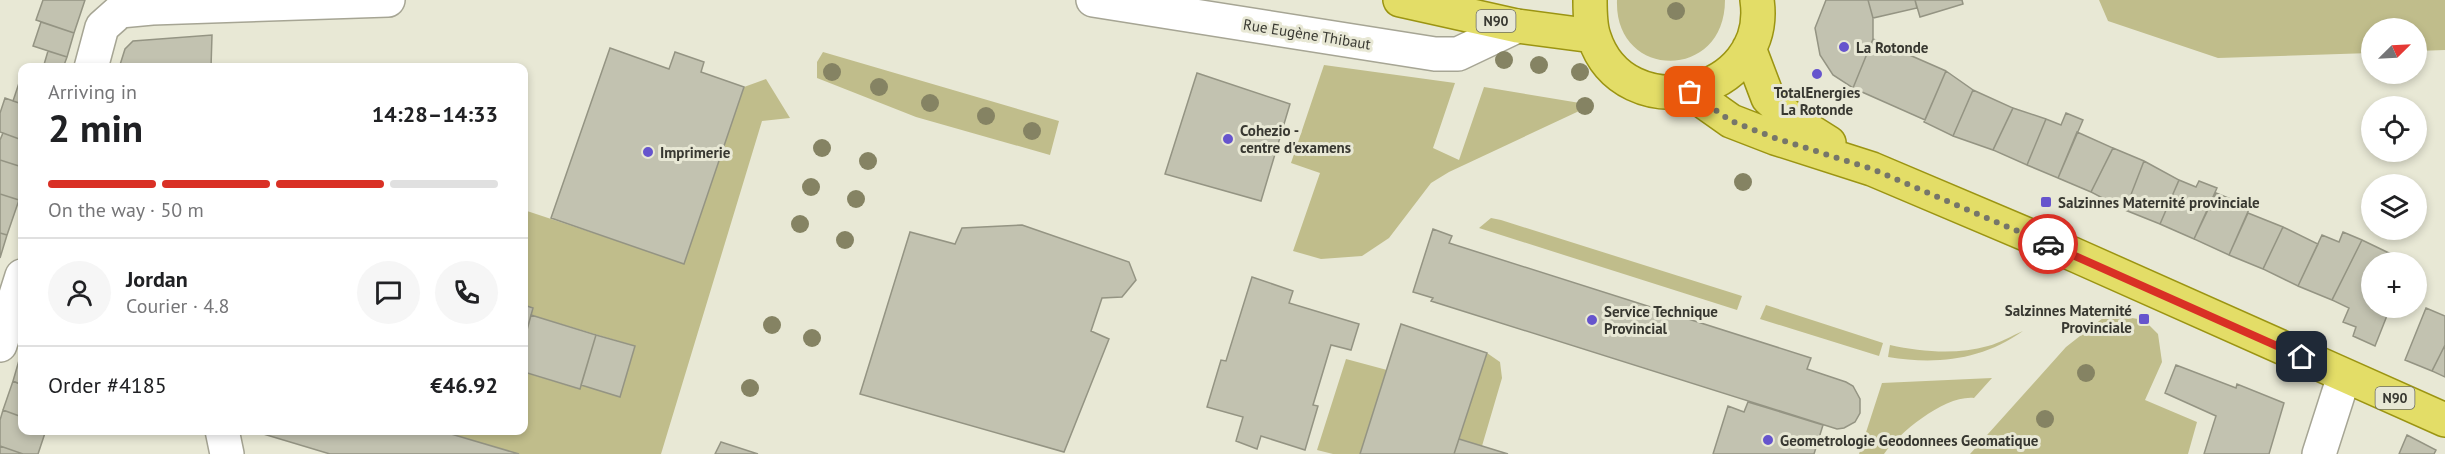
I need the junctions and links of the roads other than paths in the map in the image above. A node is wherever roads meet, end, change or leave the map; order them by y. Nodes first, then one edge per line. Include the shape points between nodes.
1 (388, 0) edge
2 (1092, 0) edge
3 (1400, 0) edge
4 (1590, 0) edge
5 (1758, 1) edge
6 (1517, 26) junction
7 (1593, 36) junction
8 (1749, 48) junction
9 (92, 63) edge
10 (1690, 92) junction
11 (1872, 169) junction
12 (18, 289) edge
13 (0, 345) edge
14 (2344, 376) junction
15 (2445, 420) edge
16 (223, 435) edge
17 (227, 454) edge
18 (2319, 454) edge

1 - 9 street via 120,11 102,27
2 - 6 street, Rue Eugène Thibaut via 1435,54 1458,54
3 - 6 main road, N90
4 - 7 main road
5 - 8 main road
6 - 7 main road, N90
7 - 10 main road via 1619,73 1638,86 1664,93
8 - 10 main road via 1734,68 1714,83
8 - 11 main road, N90 via 1768,98 1791,120
10 - 11 main road, N90 via 1731,121
11 - 14 main road, N90
12 - 13 street
14 - 15 main road, N90
14 - 18 street
16 - 17 street

